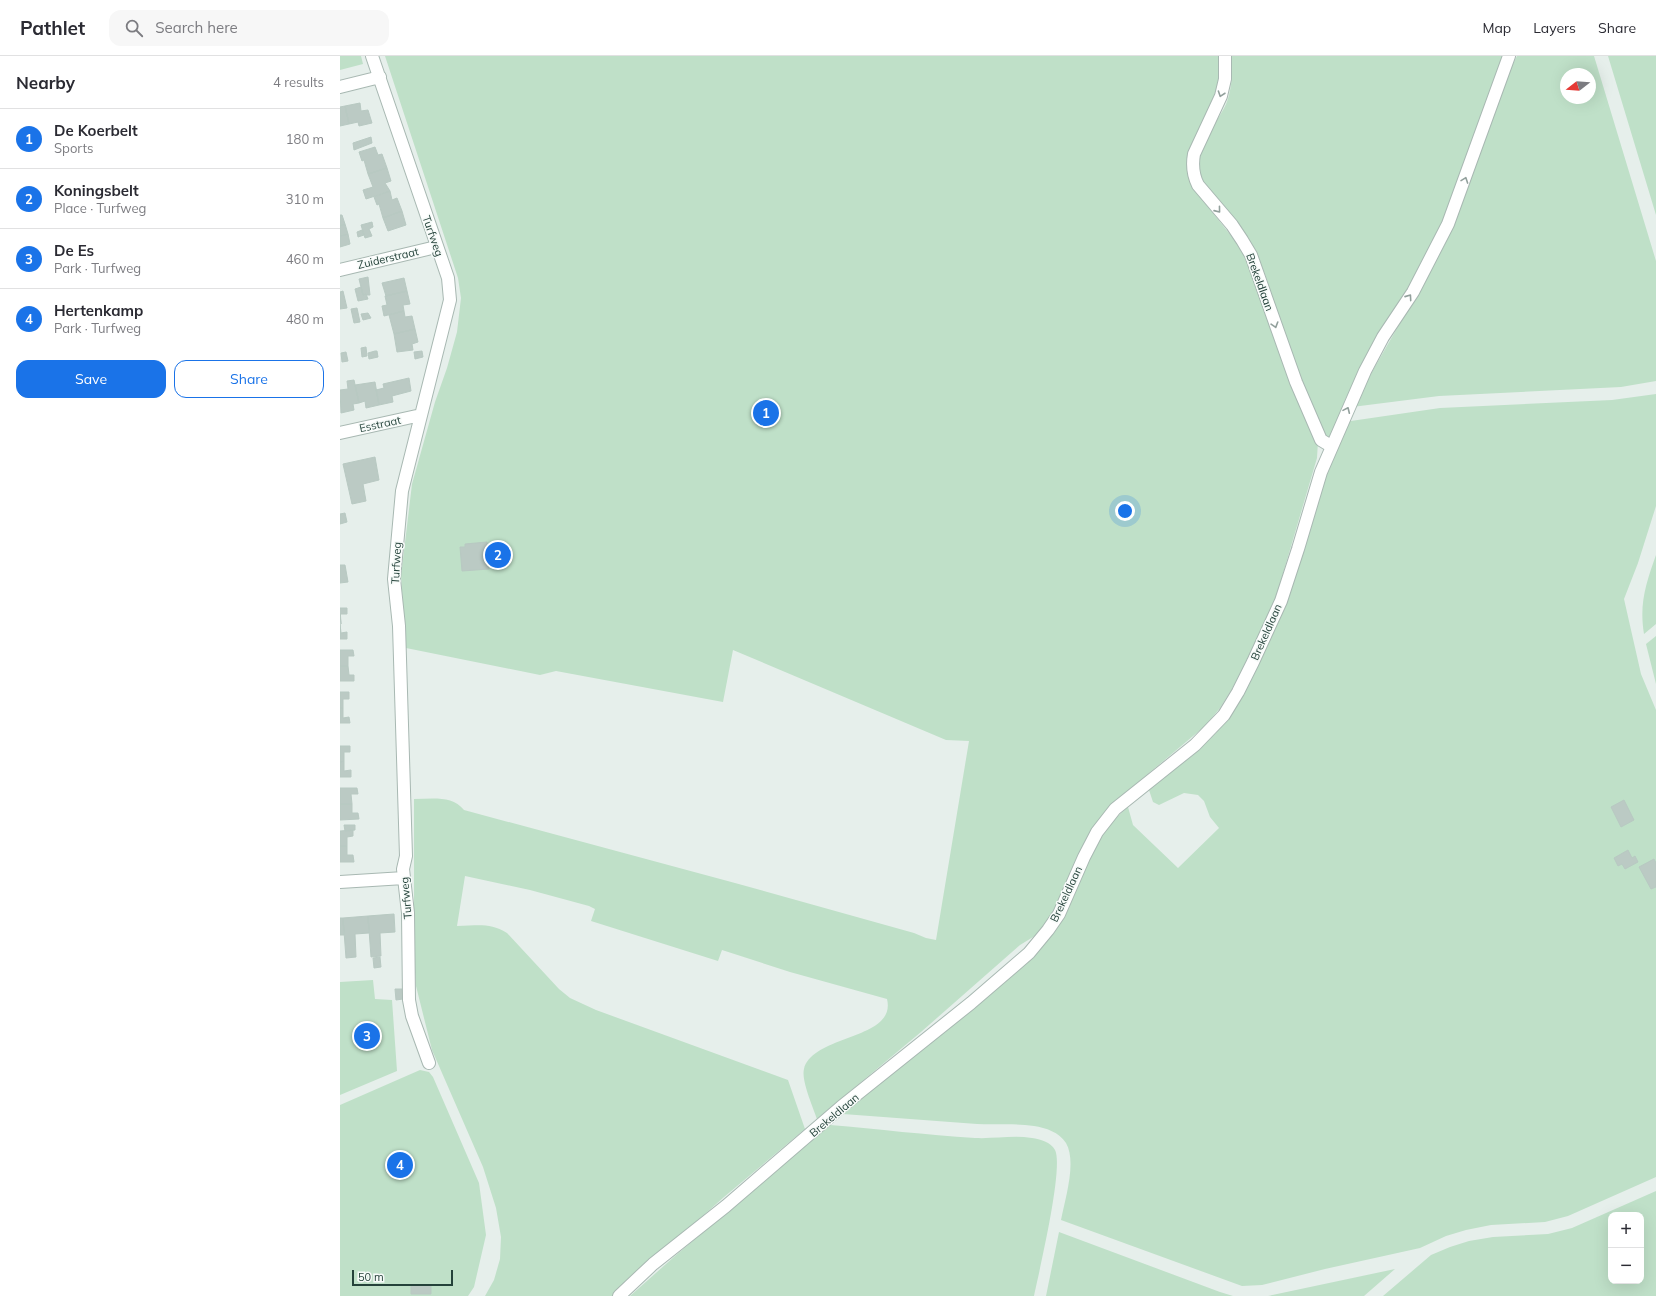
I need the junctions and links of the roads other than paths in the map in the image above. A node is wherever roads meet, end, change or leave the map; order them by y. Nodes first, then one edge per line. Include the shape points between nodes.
1 (372, 56) edge
2 (1225, 56) edge
3 (1509, 56) edge
4 (380, 77) junction
5 (340, 87) edge
6 (436, 247) junction
7 (340, 270) edge
8 (421, 415) junction
9 (340, 433) edge
10 (1331, 446) junction
11 (404, 878) junction
12 (340, 882) edge
13 (429, 1063) dead end
14 (619, 1296) edge

1 - 4 street, Turfweg
2 -> 10 street, Brekeldlaan via 1225,79 1217,107 1194,154 1194,178 1251,255 1296,382 1322,440
10 -> 3 street, Brekeldlaan via 1365,371 1383,337 1413,292 1448,224
4 - 5 street
4 - 6 street, Turfweg
6 - 7 street, Zuiderstraat
6 - 8 street, Turfweg via 448,278 450,300
8 - 9 street, Esstraat
8 - 11 street, Turfweg via 402,491 394,579 399,626 406,856
10 - 14 street, Brekeldlaan via 1280,601 1238,692 1224,715 1196,745 1115,809 1097,832 1059,914 1044,936 1029,953 971,1003 653,1264
11 - 12 street
11 - 13 street, Turfweg via 408,913 409,1000

